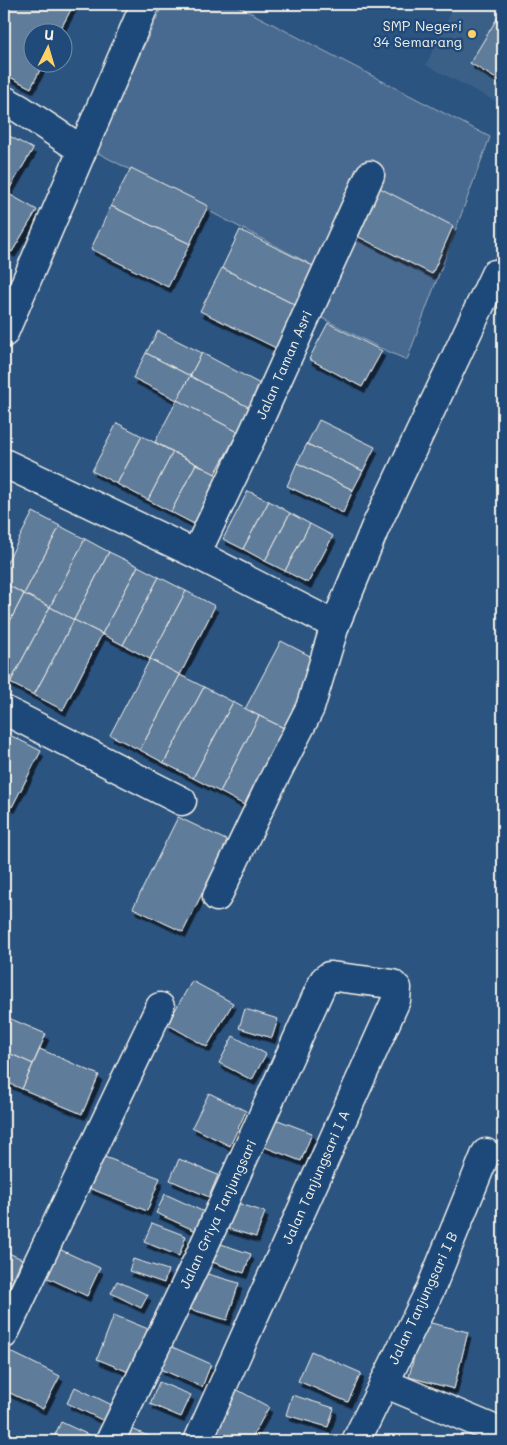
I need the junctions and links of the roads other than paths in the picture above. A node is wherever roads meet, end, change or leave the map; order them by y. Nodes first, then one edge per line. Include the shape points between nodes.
1 (144, 4) edge
2 (4, 100) edge
3 (82, 150) junction
4 (370, 175) dead end
5 (495, 274) dead end
6 (11, 292) edge
7 (4, 332) edge
8 (4, 462) edge
9 (196, 554) junction
10 (335, 625) junction
11 (4, 710) edge
12 (182, 801) dead end
13 (217, 896) dead end
14 (322, 985) joint
15 (160, 1007) dead end
16 (486, 1153) dead end
17 (5, 1325) edge
18 (384, 1383) junction
19 (503, 1433) edge
20 (110, 1441) edge
21 (198, 1441) edge
22 (356, 1441) edge

1 - 3 street
2 - 3 street
3 - 6 street
4 - 9 street, Jalan Taman Asri
5 - 10 street via 375,528
6 - 7 street
8 - 9 street
9 - 10 street
10 - 13 street via 310,708
11 - 12 street
14 - 20 street, Jalan Griya Tanjungsari via 199,1257
14 - 21 street, Jalan Tanjungsari I A via 328,976 392,984 397,988 396,1000
15 - 17 street
16 - 18 street, Jalan Tanjungsari I B via 431,1288
18 - 19 street
18 - 22 street, Jalan Tanjungsari I B

